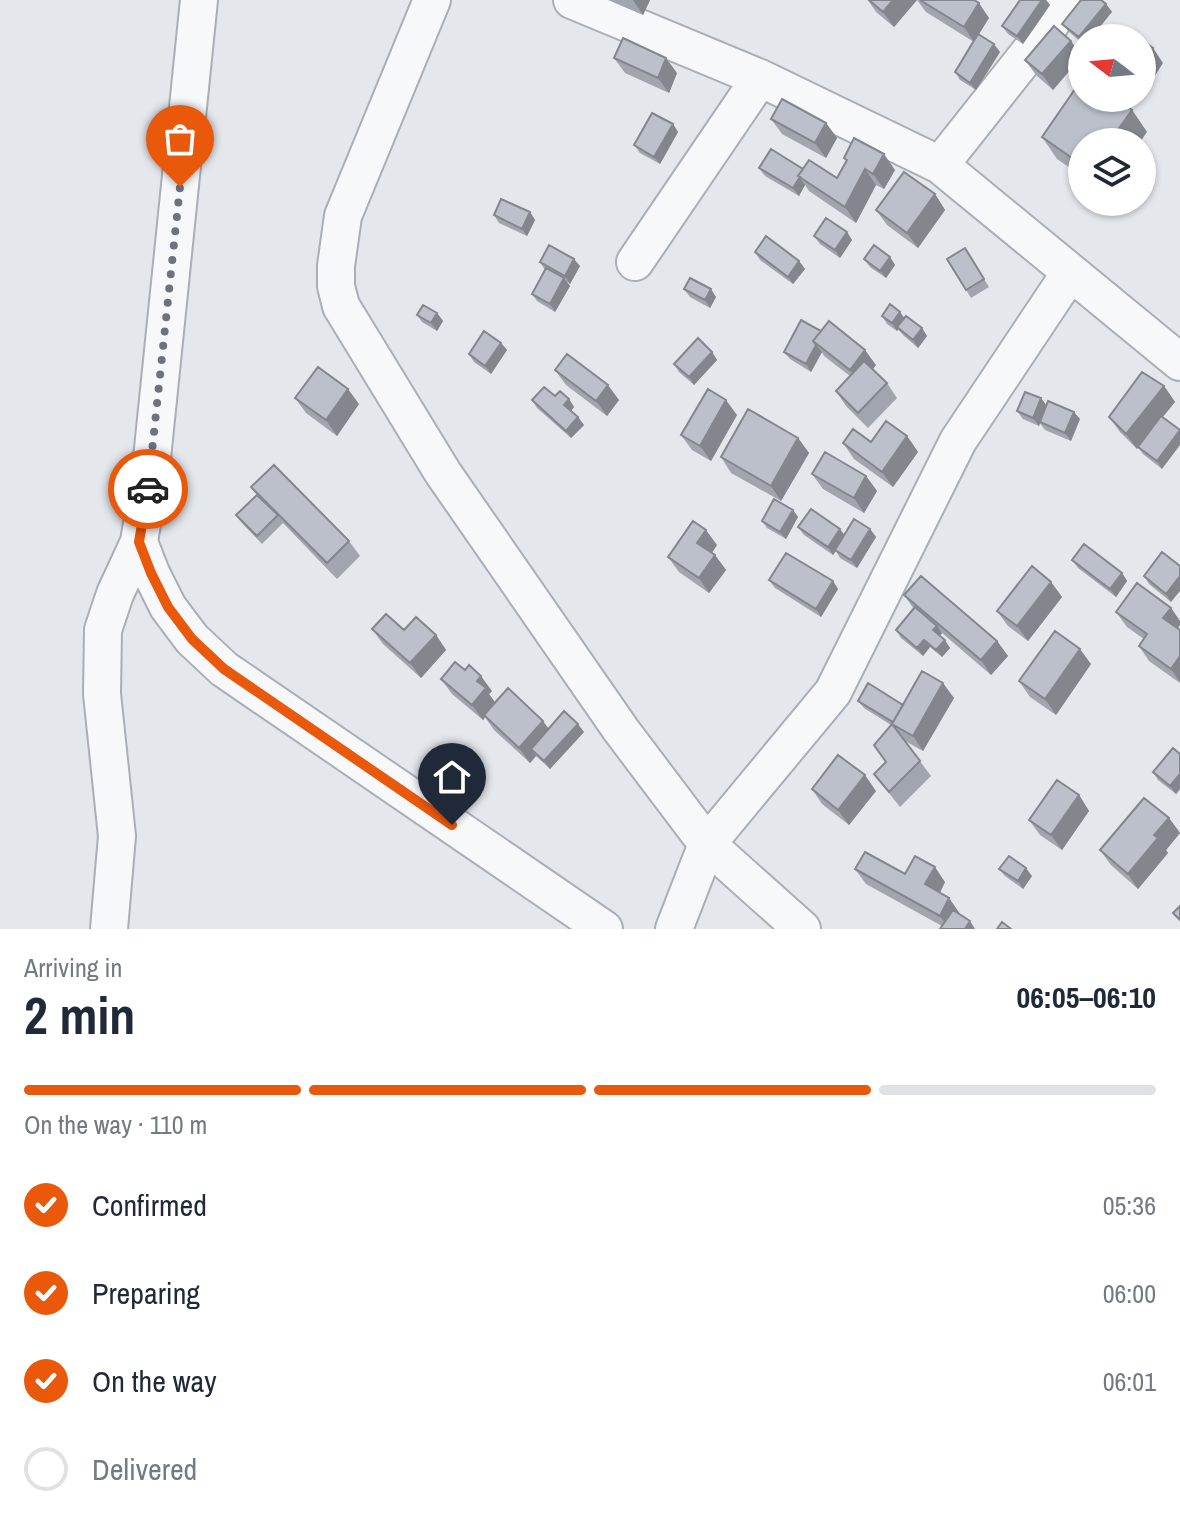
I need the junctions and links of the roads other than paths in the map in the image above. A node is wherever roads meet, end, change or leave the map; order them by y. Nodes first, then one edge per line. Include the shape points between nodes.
1 (199, 0) edge
2 (432, 0) edge
3 (572, 0) edge
4 (1065, 0) edge
5 (760, 78) junction
6 (940, 165) junction
7 (635, 262) dead end
8 (1070, 273) junction
9 (1180, 362) edge
10 (139, 542) junction
11 (707, 844) junction
12 (109, 929) edge
13 (604, 929) edge
14 (674, 929) edge
15 (802, 929) edge

1 - 10 street
2 - 11 street via 343,216 336,266 341,306 443,473
3 - 5 street
4 - 6 street
5 - 6 street
5 - 7 street
6 - 8 street
8 - 9 street
8 - 11 street via 958,441 833,692
10 - 12 street via 103,630 102,694 117,836
10 - 13 street via 168,607 224,669
11 - 14 street
11 - 15 street

